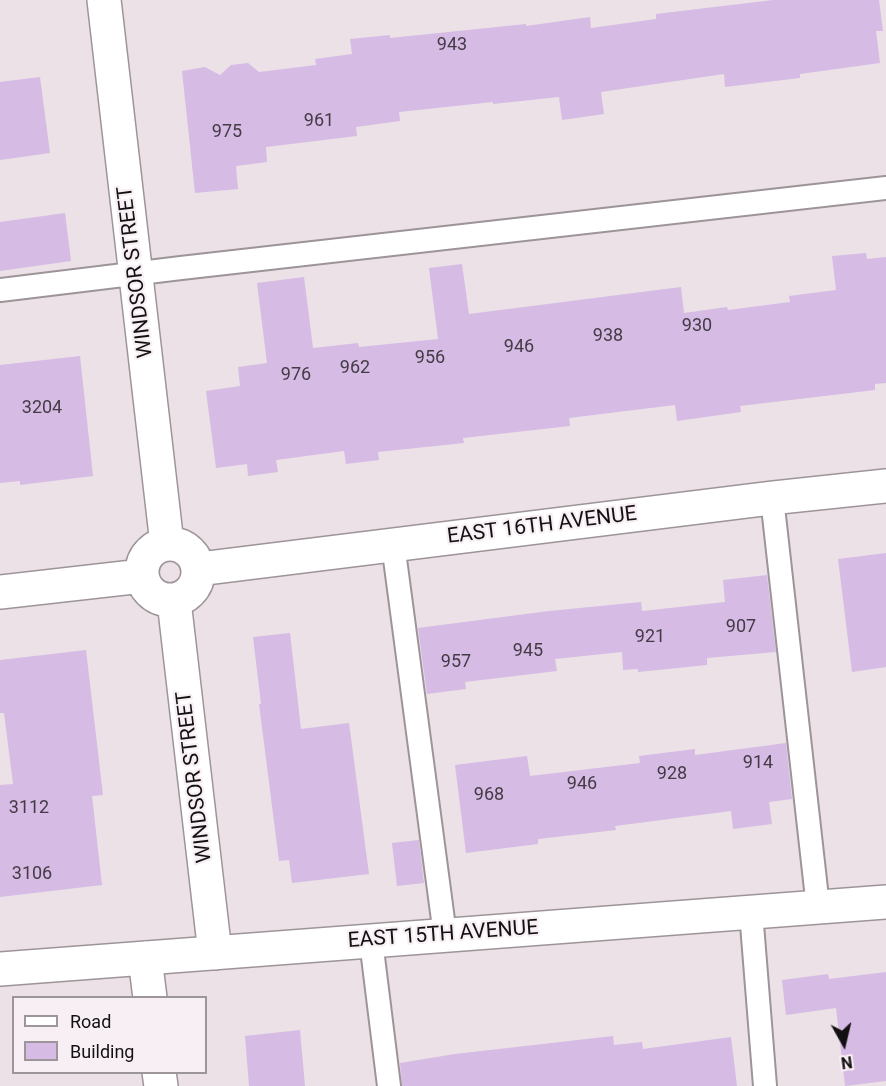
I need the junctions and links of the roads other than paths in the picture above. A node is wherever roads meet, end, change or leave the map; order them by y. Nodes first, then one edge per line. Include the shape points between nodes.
1 (104, 0) edge
2 (886, 188) edge
3 (136, 273) junction
4 (0, 290) edge
5 (886, 486) edge
6 (772, 498) junction
7 (167, 544) junction
8 (393, 544) junction
9 (199, 569) junction
10 (142, 576) junction
11 (0, 592) edge
12 (174, 601) junction
13 (886, 902) edge
14 (818, 907) junction
15 (751, 912) junction
16 (445, 935) junction
17 (371, 941) junction
18 (215, 953) junction
19 (145, 958) junction
20 (0, 969) edge
21 (150, 996) edge
22 (389, 1086) edge
23 (765, 1086) edge

1 - 3 street, WINDSOR STREET
2 - 3 lane
3 - 4 lane
3 - 7 street, WINDSOR STREET
5 - 6 street, EAST 16TH AVENUE
6 - 8 street, EAST 16TH AVENUE
6 - 14 lane
7 - 9 street via 192,553
7 - 10 street via 145,558
8 - 9 street, EAST 16TH AVENUE
8 - 16 lane
9 - 12 street via 190,593
10 - 11 street
10 - 12 street via 150,592 165,601
12 - 18 street, WINDSOR STREET
13 - 14 street, EAST 15TH AVENUE
14 - 15 street, EAST 15TH AVENUE
15 - 16 street, EAST 15TH AVENUE
15 - 23 lane
16 - 17 street, EAST 15TH AVENUE
17 - 18 street, EAST 15TH AVENUE
17 - 22 lane
18 - 19 street, EAST 15TH AVENUE
19 - 20 street, EAST 15TH AVENUE
19 - 21 street

